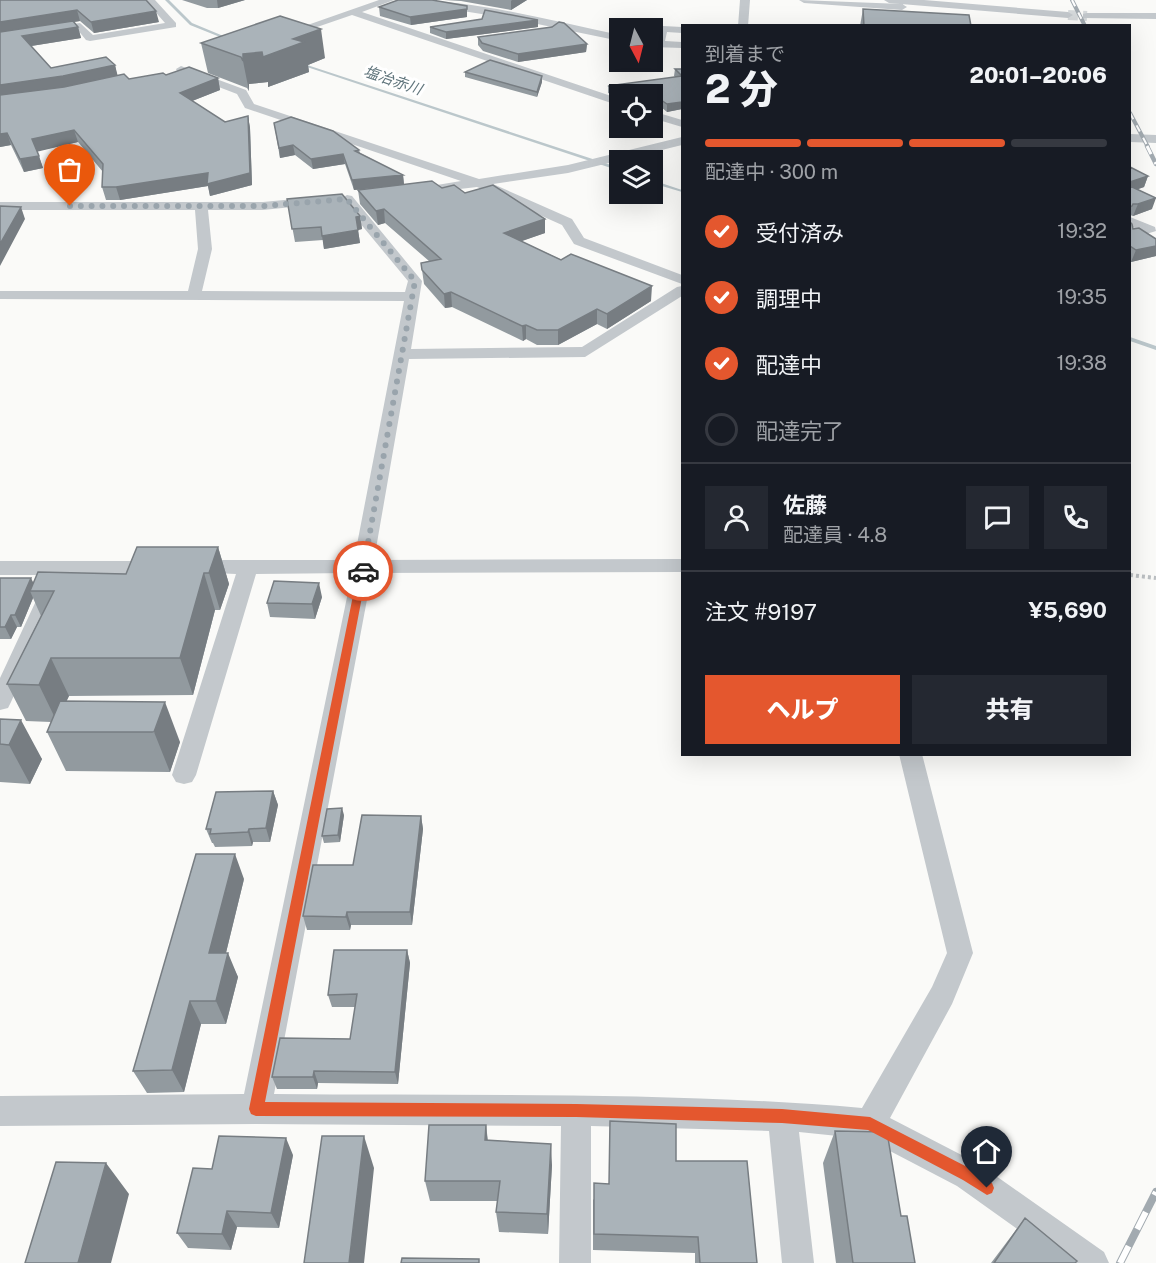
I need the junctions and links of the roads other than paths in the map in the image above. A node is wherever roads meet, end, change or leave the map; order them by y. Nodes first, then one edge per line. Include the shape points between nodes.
1 (150, 0) edge
2 (389, 0) edge
3 (412, 0) edge
4 (745, 0) edge
5 (804, 0) edge
6 (889, 0) edge
7 (352, 12) junction
8 (487, 12) junction
9 (1033, 13) junction
10 (1068, 15) tunnel mouth
11 (1156, 15) edge
12 (1087, 16) tunnel mouth
13 (478, 21) edge
14 (742, 24) edge
15 (431, 28) edge
16 (570, 28) junction
17 (663, 29) edge
18 (681, 30) edge
19 (407, 31) junction
20 (536, 32) edge
21 (609, 36) edge
22 (278, 37) edge
23 (0, 38) edge
24 (467, 40) dead end
25 (444, 43) junction
26 (663, 44) edge
27 (681, 45) edge
28 (203, 62) edge
29 (609, 99) edge
30 (663, 118) edge
31 (681, 124) edge
32 (1131, 138) edge
33 (1156, 139) edge
34 (681, 141) edge
35 (482, 184) junction
36 (418, 192) edge
37 (0, 206) edge
38 (201, 206) junction
39 (1131, 221) edge
40 (1131, 235) edge
41 (681, 280) edge
42 (681, 291) edge
43 (0, 295) edge
44 (194, 296) junction
45 (413, 297) junction
46 (403, 354) junction
47 (681, 566) edge
48 (248, 567) junction
49 (363, 567) junction
50 (0, 568) edge
51 (61, 568) junction
52 (0, 702) edge
53 (911, 756) edge
54 (184, 775) dead end
55 (256, 1109) junction
56 (0, 1111) edge
57 (576, 1111) junction
58 (782, 1116) junction
59 (870, 1124) junction
60 (575, 1263) edge
61 (798, 1263) edge
62 (1093, 1263) edge

1 - 23 street via 172,25 90,38 80,26
2 - 7 street
3 - 8 street
4 - 14 street
5 - 9 street via 963,17
6 - 9 street
7 - 19 street
7 - 22 street
8 - 13 street via 474,16
8 - 16 street via 516,12
9 - 10 street
11 - 12 street
15 - 19 street
16 - 20 street
16 - 21 street
17 - 18 street
19 - 25 street
24 - 25 street
25 - 29 street
26 - 27 street
28 - 35 street via 177,70 242,92 249,106
30 - 31 street
32 - 33 street
34 - 35 street via 568,169
35 - 36 street
35 - 41 street via 567,222 579,241
37 - 38 street
38 - 44 street via 205,249
38 - 45 street via 263,206 353,198 415,281
39 - 40 street via 1150,230
42 - 46 street via 585,351
43 - 44 street
44 - 45 street
45 - 46 street
46 - 49 street
47 - 49 street
48 - 49 street
48 - 51 street
48 - 54 street
49 - 55 street
50 - 51 street
51 - 52 street
53 - 59 street via 960,953 942,995
55 - 56 street
55 - 57 street
57 - 58 street
57 - 60 street
58 - 59 street
58 - 61 street
59 - 62 street via 968,1175

